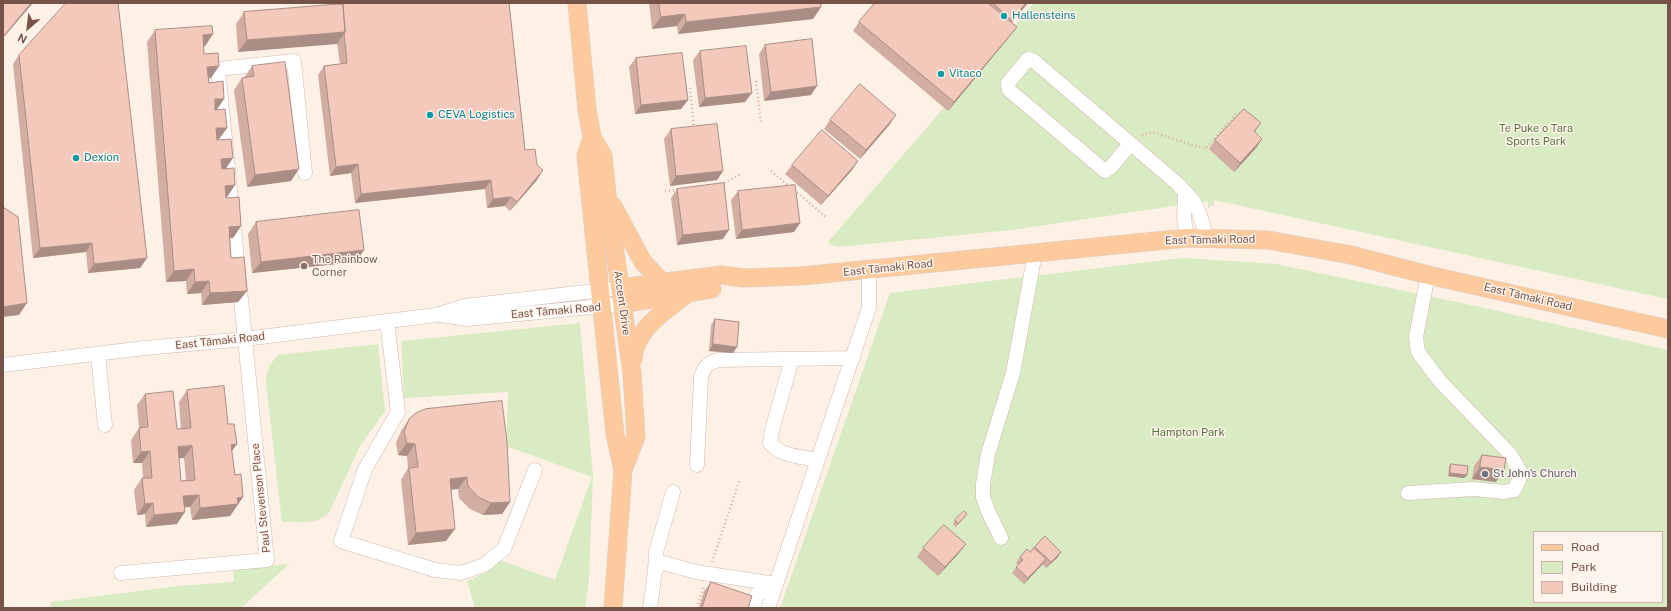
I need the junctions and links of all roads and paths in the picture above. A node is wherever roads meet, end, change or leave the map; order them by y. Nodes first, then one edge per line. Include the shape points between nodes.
1 (577, 3) edge
2 (756, 81) dead end
3 (690, 88) dead end
4 (1236, 114) dead end
5 (761, 123) dead end
6 (694, 128) edge
7 (592, 137) junction
8 (1130, 144) junction
9 (771, 171) dead end
10 (305, 173) dead end
11 (742, 173) dead end
12 (717, 185) edge
13 (680, 190) edge
14 (665, 191) dead end
15 (1185, 194) junction
16 (606, 195) junction
17 (826, 217) dead end
18 (1187, 238) junction
19 (1206, 238) junction
20 (1035, 253) junction
21 (869, 269) junction
22 (1428, 275) junction
23 (744, 278) junction
24 (663, 283) junction
25 (690, 292) junction
26 (621, 296) junction
27 (601, 299) junction
28 (387, 321) junction
29 (1668, 329) edge
30 (245, 339) junction
31 (98, 354) junction
32 (853, 358) junction
33 (792, 359) junction
34 (3, 365) edge
35 (632, 373) junction
36 (105, 424) dead end
37 (818, 460) junction
38 (697, 465) dead end
39 (535, 470) dead end
40 (623, 470) junction
41 (740, 479) dead end
42 (673, 492) dead end
43 (1408, 494) dead end
44 (1001, 538) dead end
45 (654, 571) junction
46 (121, 573) dead end
47 (708, 574) junction
48 (776, 584) junction
49 (613, 608) edge
50 (650, 608) edge
51 (697, 608) edge
52 (753, 608) edge
53 (768, 608) edge

1 - 7 main road, Accent Drive
2 - 5 path
3 - 6 path
4 - 8 path via 1205,149 1153,132 1144,134
7 - 16 main road, Accent Drive via 603,156
7 - 27 main road, Accent Drive via 586,156
8 - 8 street via 1111,167 1104,171 1010,90 1008,83 1028,59 1031,59
8 - 15 street via 1179,185
9 - 17 path
10 - 30 street via 294,61 218,69
11 - 12 path via 724,184
13 - 14 path
15 - 18 street via 1184,218
15 - 19 street via 1193,200 1200,212
16 - 24 main road via 643,262
16 - 26 main road, Accent Drive
18 - 19 main road, East Tāmaki Road
18 - 20 main road, East Tāmaki Road
19 - 22 main road, East Tāmaki Road via 1268,240 1351,255
20 - 21 main road, East Tāmaki Road
20 - 44 street via 1013,373 988,454 983,484 983,497
21 - 23 main road, East Tāmaki Road via 801,276
21 - 32 street via 869,308
22 - 29 main road, East Tāmaki Road
22 - 43 street via 1416,337 1418,352 1439,380 1510,454 1520,471 1514,490
23 - 24 main road, East Tāmaki Road via 721,274
23 - 25 main road, East Tāmaki Road via 722,287
24 - 26 main road, East Tāmaki Road
25 - 26 main road, East Tāmaki Road
25 - 35 main road via 642,331 633,354
26 - 27 street, East Tāmaki Road
26 - 35 main road, Accent Drive
27 - 28 street, East Tāmaki Road via 467,319 436,315
27 - 40 main road, Accent Drive via 615,434
28 - 30 street, East Tāmaki Road
28 - 39 street via 398,412 365,469 341,540 435,570 461,573 484,565 504,549
30 - 31 street, East Tāmaki Road
30 - 46 street, Paul Stevenson Place via 267,560
31 - 34 street, East Tāmaki Road
31 - 36 street
32 - 33 street
32 - 37 street
33 - 37 street via 770,443 779,452
33 - 38 street via 718,360 706,366 700,377
35 - 40 main road, Accent Drive via 636,437
37 - 48 street
40 - 49 main road, Accent Drive
41 - 47 path
42 - 45 street via 656,552
45 - 47 street via 661,564 668,563
45 - 50 street
47 - 48 street
47 - 51 path
48 - 52 street via 757,594
48 - 53 street

